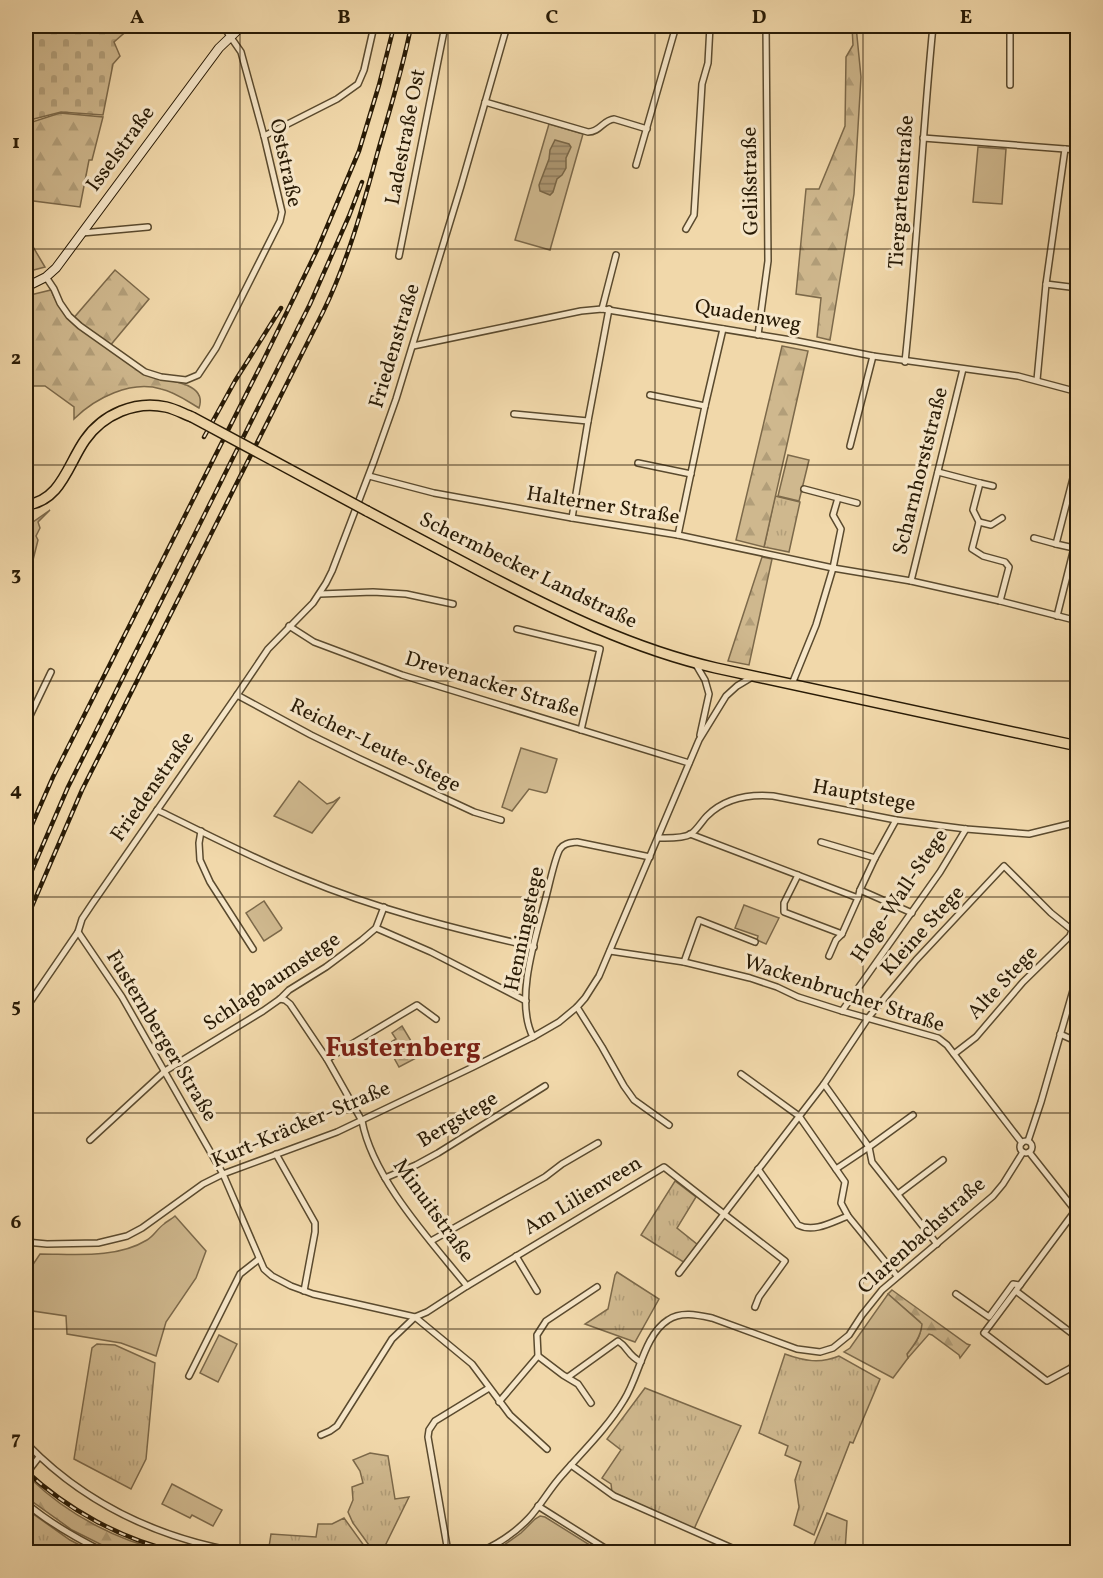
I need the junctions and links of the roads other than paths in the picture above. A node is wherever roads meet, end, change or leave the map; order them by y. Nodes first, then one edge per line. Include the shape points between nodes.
1 (223, 26) edge
2 (242, 26) edge
3 (374, 26) edge
4 (445, 26) edge
5 (507, 26) edge
6 (676, 26) edge
7 (710, 26) edge
8 (766, 26) edge
9 (933, 26) edge
10 (1010, 26) edge
11 (231, 37) junction
12 (1010, 85) dead end
13 (485, 102) junction
14 (647, 129) junction
15 (264, 136) junction
16 (923, 138) junction
17 (1065, 149) junction
18 (1077, 150) edge
19 (636, 165) dead end
20 (148, 227) dead end
21 (686, 229) dead end
22 (82, 233) junction
23 (616, 255) dead end
24 (399, 256) dead end
25 (46, 277) junction
26 (1046, 284) junction
27 (26, 287) edge
28 (1077, 288) edge
29 (602, 309) junction
30 (609, 309) junction
31 (723, 329) junction
32 (758, 334) junction
33 (413, 346) junction
34 (873, 357) junction
35 (904, 362) junction
36 (963, 369) junction
37 (1037, 380) junction
38 (1077, 392) edge
39 (650, 395) dead end
40 (705, 406) junction
41 (514, 414) dead end
42 (588, 421) junction
43 (850, 446) dead end
44 (1077, 459) edge
45 (638, 463) dead end
46 (938, 472) junction
47 (691, 474) junction
48 (369, 476) junction
49 (980, 483) junction
50 (993, 486) dead end
51 (804, 489) dead end
52 (838, 498) junction
53 (28, 503) edge
54 (857, 503) dead end
55 (26, 514) edge
56 (572, 518) junction
57 (1002, 518) dead end
58 (979, 522) junction
59 (678, 535) junction
60 (1034, 538) dead end
61 (1056, 544) junction
62 (833, 568) junction
63 (911, 581) junction
64 (320, 594) junction
65 (1000, 601) junction
66 (453, 604) dead end
67 (1058, 616) junction
68 (1077, 621) edge
69 (289, 626) junction
70 (517, 629) dead end
71 (695, 663) junction
72 (51, 672) dead end
73 (753, 676) junction
74 (792, 684) junction
75 (237, 695) junction
76 (26, 724) edge
77 (581, 730) junction
78 (699, 740) junction
79 (1077, 746) edge
80 (689, 763) junction
81 (157, 810) junction
82 (501, 820) dead end
83 (896, 820) junction
84 (1077, 822) edge
85 (966, 829) junction
86 (201, 831) junction
87 (690, 834) junction
88 (658, 838) junction
89 (821, 842) dead end
90 (650, 857) junction
91 (875, 858) junction
92 (798, 875) junction
93 (860, 890) junction
94 (858, 898) junction
95 (384, 907) junction
96 (912, 913) junction
97 (375, 928) junction
98 (1072, 930) joint
99 (78, 932) junction
100 (842, 934) junction
101 (755, 942) dead end
102 (534, 946) junction
103 (253, 949) dead end
104 (610, 951) junction
105 (829, 956) dead end
106 (684, 962) junction
107 (1077, 972) edge
108 (280, 999) junction
109 (526, 1001) junction
110 (26, 1008) edge
111 (577, 1008) junction
112 (842, 1011) junction
113 (868, 1018) junction
114 (436, 1019) dead end
115 (1060, 1034) junction
116 (533, 1037) junction
117 (1077, 1042) edge
118 (954, 1054) junction
119 (327, 1059) junction
120 (165, 1071) junction
121 (741, 1074) dead end
122 (824, 1084) junction
123 (545, 1086) dead end
124 (913, 1115) dead end
125 (799, 1116) junction
126 (362, 1120) junction
127 (669, 1125) dead end
128 (90, 1140) dead end
129 (1025, 1142) junction
130 (598, 1143) dead end
131 (869, 1147) junction
132 (1026, 1152) junction
133 (276, 1154) junction
134 (943, 1160) dead end
135 (758, 1169) junction
136 (836, 1169) junction
137 (223, 1174) junction
138 (385, 1178) junction
139 (898, 1194) junction
140 (1076, 1212) edge
141 (724, 1214) junction
142 (848, 1215) junction
143 (431, 1241) junction
144 (26, 1242) edge
145 (937, 1244) junction
146 (516, 1256) junction
147 (260, 1259) junction
148 (679, 1274) dead end
149 (897, 1276) junction
150 (1020, 1285) junction
151 (467, 1286) junction
152 (597, 1287) dead end
153 (304, 1291) junction
154 (537, 1291) dead end
155 (1016, 1292) junction
156 (956, 1294) dead end
157 (755, 1307) dead end
158 (415, 1317) junction
159 (1077, 1338) edge
160 (538, 1356) junction
161 (1077, 1360) edge
162 (641, 1362) junction
163 (189, 1376) dead end
164 (568, 1377) junction
165 (489, 1388) junction
166 (500, 1402) junction
167 (591, 1403) dead end
168 (321, 1435) dead end
169 (26, 1443) edge
170 (547, 1449) dead end
171 (39, 1457) junction
172 (571, 1465) junction
173 (26, 1474) edge
174 (26, 1503) edge
175 (538, 1506) junction
176 (104, 1552) edge
177 (265, 1552) edge
178 (448, 1552) edge
179 (480, 1552) edge
180 (611, 1552) edge
181 (741, 1552) edge

1 - 11 street, Oststraße
2 - 11 main road, Isselstraße
3 - 15 street via 358,84
4 - 24 street, Ladestraße Ost
5 - 13 street, Friedenstraße
6 - 14 street
7 - 21 street via 708,63 702,84 694,215
8 - 32 street, Gelißstraße via 768,261
9 - 16 street, Tiergartenstraße
10 - 12 street
11 - 15 street, Oststraße via 241,52
11 - 22 main road, Isselstraße via 177,103
13 - 14 street via 588,132 610,119
13 - 33 street, Friedenstraße
14 - 19 street
15 - 25 street, Oststraße via 282,212 280,220 216,348 198,375 186,380 145,372 69,316
16 - 17 street
16 - 35 street, Tiergartenstraße
17 - 18 street
17 - 26 street
20 - 22 street
22 - 25 main road, Isselstraße
23 - 29 street
25 - 27 main road, Isselstraße
26 - 28 street
26 - 37 street
29 - 30 street, Quadenweg
29 - 33 street, Quadenweg
30 - 31 street, Quadenweg
30 - 42 street
31 - 32 street, Quadenweg
31 - 40 street
32 - 34 street, Quadenweg
33 - 48 street, Friedenstraße
34 - 35 street, Quadenweg
34 - 43 street
35 - 36 street, Quadenweg
36 - 37 street, Quadenweg
36 - 46 street, Scharnhorststraße
37 - 38 street, Quadenweg
39 - 40 street
40 - 47 street
41 - 42 street
42 - 56 street
44 - 61 street
45 - 47 street
46 - 49 street
46 - 63 street, Scharnhorststraße
47 - 59 street
48 - 56 street, Halterner Straße via 434,493
48 - 64 street, Friedenstraße
49 - 50 street
49 - 58 street via 973,510
51 - 52 street
52 - 54 street
52 - 62 street via 833,515 841,529
53 - 55 main road, Schermbecker Landstraße
53 - 71 main road, Schermbecker Landstraße, bridge via 42,501 57,486 84,440 112,415 130,408 165,407 192,417 536,600 638,645
56 - 59 street, Halterner Straße
57 - 58 street via 991,525
58 - 65 street via 972,549 1009,567
59 - 62 street, Halterner Straße
60 - 61 street
61 - 67 street via 1074,548
62 - 63 street, Halterner Straße
62 - 74 street
63 - 65 street, Halterner Straße
64 - 66 street via 406,594
64 - 69 street, Friedenstraße
65 - 67 street, Halterner Straße
67 - 68 street, Halterner Straße
69 - 75 street, Friedenstraße
69 - 77 street, Drevenacker Straße via 314,642 402,675
70 - 77 street via 600,649
71 - 73 main road, Schermbecker Landstraße
71 - 78 street, Kurt-Kräcker-Straße via 709,694
72 - 76 street
73 - 74 main road, Schermbecker Landstraße
73 - 78 street, Kurt-Kräcker-Straße via 726,696
74 - 79 main road, Schermbecker Landstraße
75 - 81 street, Friedenstraße
75 - 82 street, Reicher-Leute-Stege via 358,758 474,812
77 - 80 street, Drevenacker Straße
78 - 80 street, Kurt-Kräcker-Straße
80 - 88 street, Kurt-Kräcker-Straße
81 - 86 street
81 - 99 street, Friedenstraße via 92,904
83 - 85 street, Hauptstege
83 - 87 street, Hauptstege via 756,795 723,803
83 - 91 street
84 - 85 street, Hauptstege via 1029,834
85 - 96 street, Hoge-Wall-Stege
86 - 95 street via 301,878
86 - 103 street via 200,860
87 - 88 street
87 - 92 street
88 - 90 street, Kurt-Kräcker-Straße
89 - 91 street
90 - 102 street, Henningstege via 567,843 560,849 551,877
90 - 104 street, Kurt-Kräcker-Straße
91 - 93 street
92 - 94 street
92 - 100 street via 784,903 784,912
93 - 94 street
93 - 96 street
94 - 100 street
95 - 97 street, Schlagbaumstege
95 - 102 street
96 - 112 street, Hoge-Wall-Stege
97 - 108 street, Schlagbaumstege
97 - 109 street
98 - 113 street, Kleine Stege via 1004,866
98 - 118 street, Alte Stege via 976,1037
99 - 110 street, Friedenstraße
99 - 120 street, Fusternberger Straße
100 - 105 street
101 - 106 street via 699,920
102 - 109 street, Henningstege
104 - 106 street, Wackenbrucher Straße
104 - 111 street, Kurt-Kräcker-Straße via 599,976
106 - 112 street, Wackenbrucher Straße via 768,984
107 - 115 street
108 - 119 street, Minuitstraße via 290,1004
108 - 120 street, Schlagbaumstege
109 - 116 street, Henningstege
111 - 116 street, Kurt-Kräcker-Straße
111 - 127 street via 634,1100
112 - 113 street, Wackenbrucher Straße
113 - 118 street, Wackenbrucher Straße via 938,1038
113 - 122 street
114 - 119 street via 417,1005
115 - 117 street
115 - 129 street
116 - 126 street, Kurt-Kräcker-Straße
118 - 129 street, Wackenbrucher Straße
119 - 126 street, Minuitstraße
120 - 128 street, Schlagbaumstege
120 - 137 street, Fusternberger Straße
121 - 125 street
122 - 125 street
122 - 131 street
123 - 138 street, Bergstege via 438,1153
124 - 131 street
125 - 135 street
125 - 136 street
126 - 133 street, Kurt-Kräcker-Straße
126 - 138 street, Minuitstraße
129 - 132 street via 1020,1148
129 - 132 street via 1032,1145
130 - 143 street
131 - 136 street
131 - 139 street via 872,1162
132 - 140 street
132 - 145 street, Clarenbachstraße via 993,1196
133 - 137 street, Kurt-Kräcker-Straße
133 - 153 street via 315,1223
134 - 139 street
135 - 141 street
135 - 142 street via 805,1228
136 - 142 street via 845,1182 841,1203
137 - 144 street, Kurt-Kräcker-Straße via 127,1236 98,1243
137 - 147 street, Fusternberger Straße
138 - 143 street, Minuitstraße
139 - 145 street
140 - 150 street
141 - 146 street, Am Lilienveen via 664,1167
141 - 148 street
141 - 157 street, Am Lilienveen via 785,1261
142 - 149 street
143 - 151 street, Minuitstraße
145 - 149 street, Clarenbachstraße
146 - 151 street, Am Lilienveen
146 - 154 street, Am Lilienveen
147 - 153 street, Fusternberger Straße via 272,1276
147 - 163 street via 240,1274
149 - 162 street, Clarenbachstraße via 849,1335 828,1350 797,1349 712,1318 688,1314 660,1327
150 - 155 street
150 - 156 street via 1013,1284 989,1317
151 - 158 street, Am Lilienveen
152 - 160 street via 546,1322 537,1335
153 - 158 street, Fusternberger Straße
155 - 159 street
155 - 161 street via 984,1333 1047,1381 1071,1368
158 - 165 street, Fusternberger Straße via 472,1364
158 - 168 street, Am Lilienveen via 392,1340 337,1426
160 - 164 street
160 - 166 street
162 - 164 street via 618,1341
162 - 172 street, Clarenbachstraße via 632,1387 615,1414
164 - 167 street
165 - 166 street, Fusternberger Straße
165 - 178 street via 435,1421 429,1430
166 - 170 street, Fusternberger Straße
169 - 171 street
171 - 173 street
171 - 177 street via 84,1493 142,1524 215,1547
172 - 175 street, Clarenbachstraße
172 - 181 street via 614,1496
174 - 176 street via 73,1537
175 - 179 street, Clarenbachstraße via 498,1544
175 - 180 street

